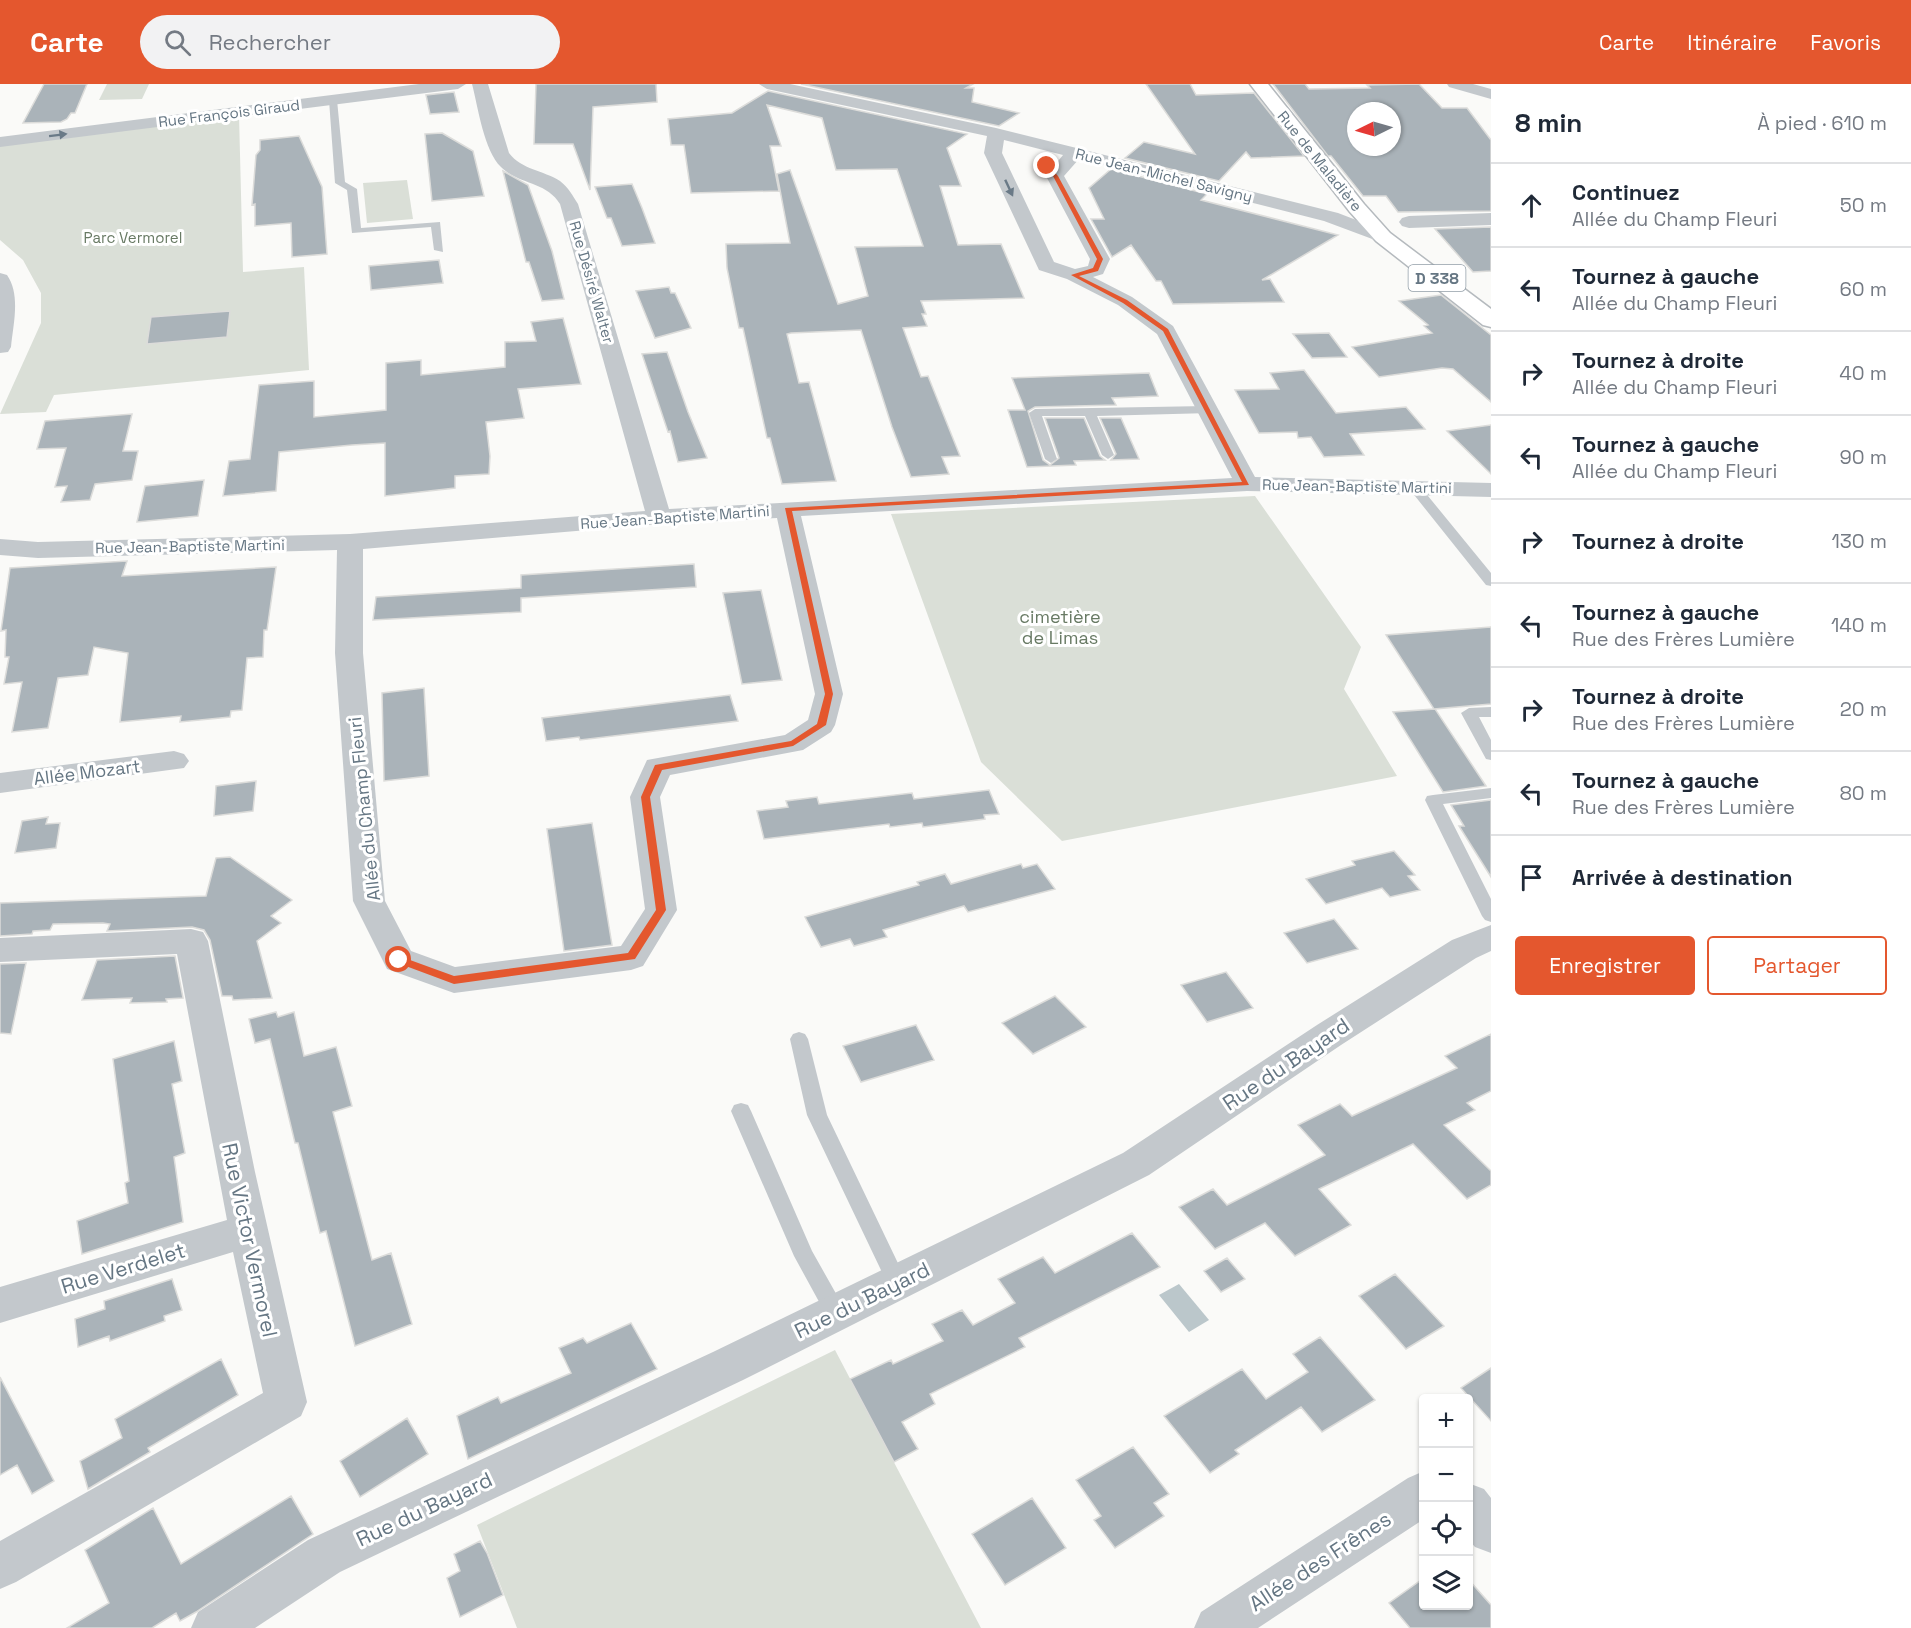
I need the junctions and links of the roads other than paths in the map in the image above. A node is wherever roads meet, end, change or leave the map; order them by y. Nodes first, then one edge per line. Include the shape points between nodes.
1 (458, 84) edge
2 (480, 84) edge
3 (767, 84) edge
4 (1259, 84) edge
5 (1455, 84) edge
6 (1491, 93) edge
7 (333, 100) junction
8 (996, 133) junction
9 (0, 142) edge
10 (1075, 153) junction
11 (1491, 219) edge
12 (1409, 222) dead end
13 (1383, 237) junction
14 (439, 250) dead end
15 (1074, 275) junction
16 (0, 279) edge
17 (1491, 320) edge
18 (0, 346) edge
19 (1208, 410) junction
20 (1089, 412) junction
21 (1108, 455) dead end
22 (1051, 459) dead end
23 (1246, 484) junction
24 (1415, 488) junction
25 (1491, 490) edge
26 (788, 509) junction
27 (659, 517) junction
28 (350, 542) junction
29 (0, 547) edge
30 (38, 550) junction
31 (0, 558) edge
32 (1491, 582) edge
33 (1491, 712) edge
34 (1491, 755) edge
35 (174, 760) dead end
36 (0, 783) edge
37 (1491, 793) edge
38 (1491, 916) edge
39 (1491, 937) edge
40 (0, 950) edge
41 (799, 1039) dead end
42 (741, 1111) dead end
43 (247, 1231) junction
44 (897, 1282) junction
45 (0, 1305) edge
46 (836, 1312) junction
47 (1419, 1497) edge
48 (1473, 1511) edge
49 (1491, 1531) edge
50 (0, 1566) edge
51 (213, 1628) edge
52 (1217, 1628) edge

1 - 7 street, Rue François Giraud
2 - 27 street, Rue Désiré Walter via 506,165 553,183 563,191 569,204
3 - 8 street, Rue Jean-Michel Savigny
4 - 13 main road, Rue de Maladière / D 338
5 - 6 street
9 -> 7 street, Rue François Giraud
7 - 14 lane via 340,183 352,189 356,231 436,224
8 - 10 street, Rue Jean-Michel Savigny
8 -> 15 street via 993,153 1005,162 1046,266
10 - 13 street, Rue Jean-Michel Savigny via 1331,217
10 - 15 street via 1051,171 1100,259 1095,270
11 - 12 street
13 - 17 main road, D 338
15 - 19 street via 1125,301 1166,330
16 - 18 street via 5,302
19 - 20 lane
19 - 23 street
20 - 21 lane
20 - 22 lane via 1035,413
23 - 24 street, Rue Jean-Baptiste Martini
23 - 26 street, Rue Jean-Baptiste Martini
24 - 25 street, Rue Jean-Baptiste Martini
24 - 32 lane
26 - 27 street, Rue Jean-Baptiste Martini
26 - 28 street, Allée du Champ Fleuri via 829,694 821,725 793,743 658,767 645,797 661,910 632,957 454,980 399,960 369,901 349,653
27 - 28 street, Rue Jean-Baptiste Martini
28 - 30 street, Rue Jean-Baptiste Martini
29 - 30 street, Rue Jean-Baptiste Martini
30 - 31 street, Rue Jean-Baptiste Martini
33 - 34 lane via 1469,713
35 - 36 street, Allée Mozart
37 - 38 lane via 1433,800
39 - 44 street, Rue du Bayard via 1464,949 1329,1035 1136,1164
40 - 43 street, Rue Victor Vermorel via 191,941
41 - 44 lane via 817,1115
42 - 46 lane via 804,1257
43 - 45 street, Rue Verdelet
43 - 50 street, Rue Victor Vermorel via 286,1402
44 - 46 street, Rue du Bayard
46 - 51 street, Rue du Bayard via 324,1556
47 - 52 street, Allée des Frênes
48 - 49 street

